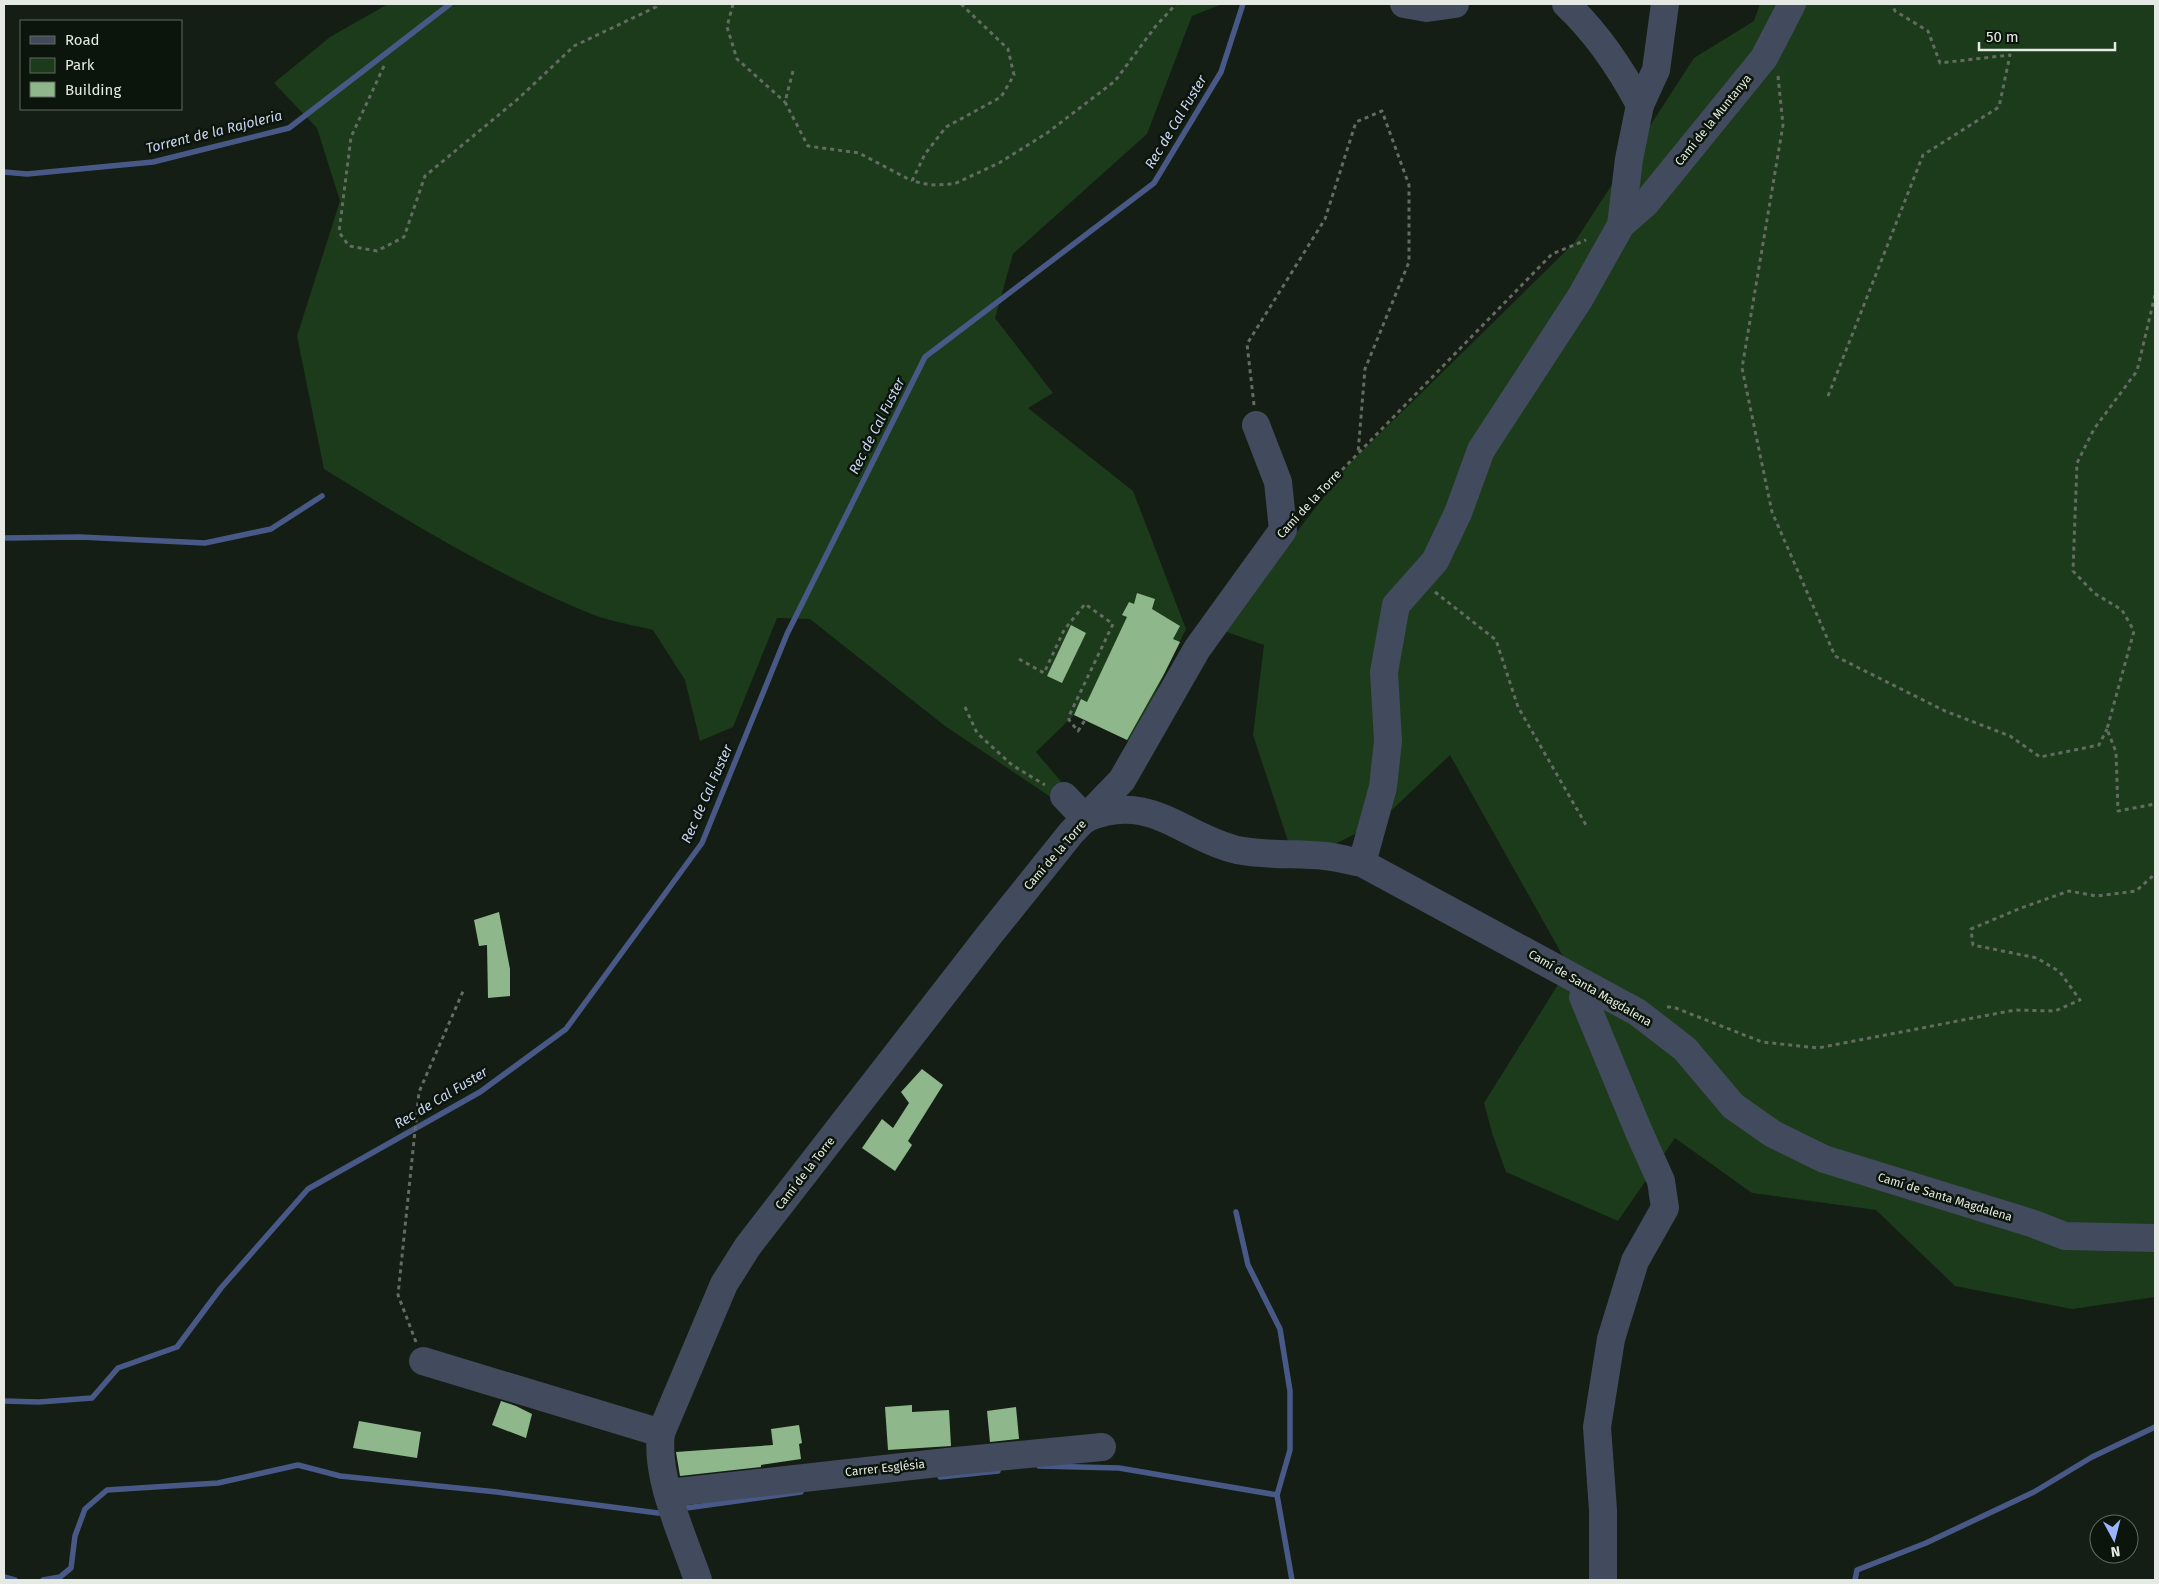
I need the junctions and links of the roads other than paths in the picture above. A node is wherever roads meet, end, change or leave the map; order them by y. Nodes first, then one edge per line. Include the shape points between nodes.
1 (1404, 4) edge
2 (1455, 4) edge
3 (1566, 4) edge
4 (1665, 4) edge
5 (1792, 4) edge
6 (1640, 104) junction
7 (1621, 226) junction
8 (1256, 425) road end
9 (1064, 796) road end
10 (1086, 819) junction
11 (1362, 863) junction
12 (1589, 987) junction
13 (2155, 1238) edge
14 (423, 1361) road end
15 (661, 1433) junction
16 (1102, 1447) dead end
17 (668, 1493) junction
18 (698, 1580) edge
19 (1603, 1580) edge

1 - 2 street via 1427,8
3 - 6 street via 1582,19
4 - 6 street via 1656,70
5 - 7 street, Camí de la Muntanya via 1764,58 1646,203
6 - 7 street
7 - 11 street via 1580,298 1481,450 1458,513 1435,562 1396,605 1384,672 1388,741 1383,787
8 - 10 street, Camí de la Torre via 1278,482 1283,530 1197,649 1122,780
9 - 10 street
10 - 11 street, Camí de Santa Magdalena via 1117,809 1156,814 1237,850 1324,856
10 - 15 street, Camí de la Torre via 1071,833 990,934 748,1246 724,1284
11 - 12 street, Camí de Santa Magdalena
12 - 13 street, Camí de Santa Magdalena via 1637,1012 1686,1049 1733,1106 1773,1134 1824,1159 2065,1236
12 - 19 street via 1583,997 1661,1181 1665,1208 1635,1261 1610,1349 1597,1427 1603,1510
14 - 15 street
15 - 17 street, Camí de la Torre via 659,1450
16 - 17 street, Carrer Església
17 - 18 street, Camí de la Torre

